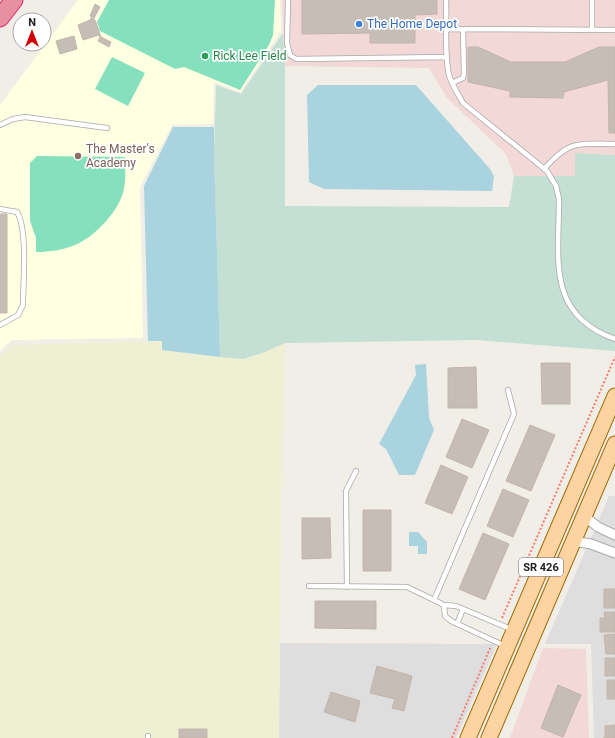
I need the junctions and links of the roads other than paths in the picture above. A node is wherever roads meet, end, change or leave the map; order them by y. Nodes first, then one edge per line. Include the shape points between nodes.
1 (14, 0) edge
2 (288, 0) edge
3 (446, 0) edge
4 (592, 0) edge
5 (0, 18) edge
6 (448, 29) junction
7 (463, 29) junction
8 (592, 30) junction
9 (615, 30) edge
10 (447, 58) junction
11 (452, 83) junction
12 (0, 125) edge
13 (107, 128) dead end
14 (615, 144) edge
15 (544, 169) junction
16 (0, 209) edge
17 (0, 325) edge
18 (615, 339) edge
19 (508, 390) dead end
20 (615, 396) edge
21 (615, 444) edge
22 (356, 472) dead end
23 (584, 516) junction
24 (615, 535) edge
25 (573, 541) junction
26 (615, 553) edge
27 (309, 586) dead end
28 (347, 587) junction
29 (434, 600) junction
30 (444, 605) junction
31 (464, 609) junction
32 (457, 624) junction
33 (514, 631) junction
34 (507, 647) junction
35 (514, 679) junction
36 (468, 738) edge
37 (489, 738) edge

1 - 5 highway
2 - 10 lane via 287,43 290,55 296,59
3 - 6 lane
4 - 8 lane
6 - 7 lane
6 - 10 lane
7 - 8 lane
7 - 11 lane via 464,74 463,78
8 - 9 lane
10 - 11 lane
11 - 15 lane via 463,103
12 - 13 lane via 25,117
14 - 15 lane via 571,146 563,150
15 - 18 lane via 556,186 558,199 562,291 571,308 586,325
16 - 17 lane via 17,212 20,219 23,237 23,305 18,315
19 - 29 lane via 514,414
20 - 33 main road, SR 426
21 - 23 main road, SR 426
22 - 28 lane via 346,491
23 - 24 street via 598,527
23 - 25 main road, SR 426
25 - 26 street via 591,544
25 - 35 main road, SR 426
27 - 28 lane
28 - 29 lane via 407,587
29 - 30 lane
30 - 31 lane
30 - 32 lane via 445,616
31 - 32 lane
31 - 33 lane
32 - 34 lane
33 - 34 main road, SR 426
33 - 35 main road via 517,647
34 - 36 main road, SR 426
35 - 37 main road, SR 426

